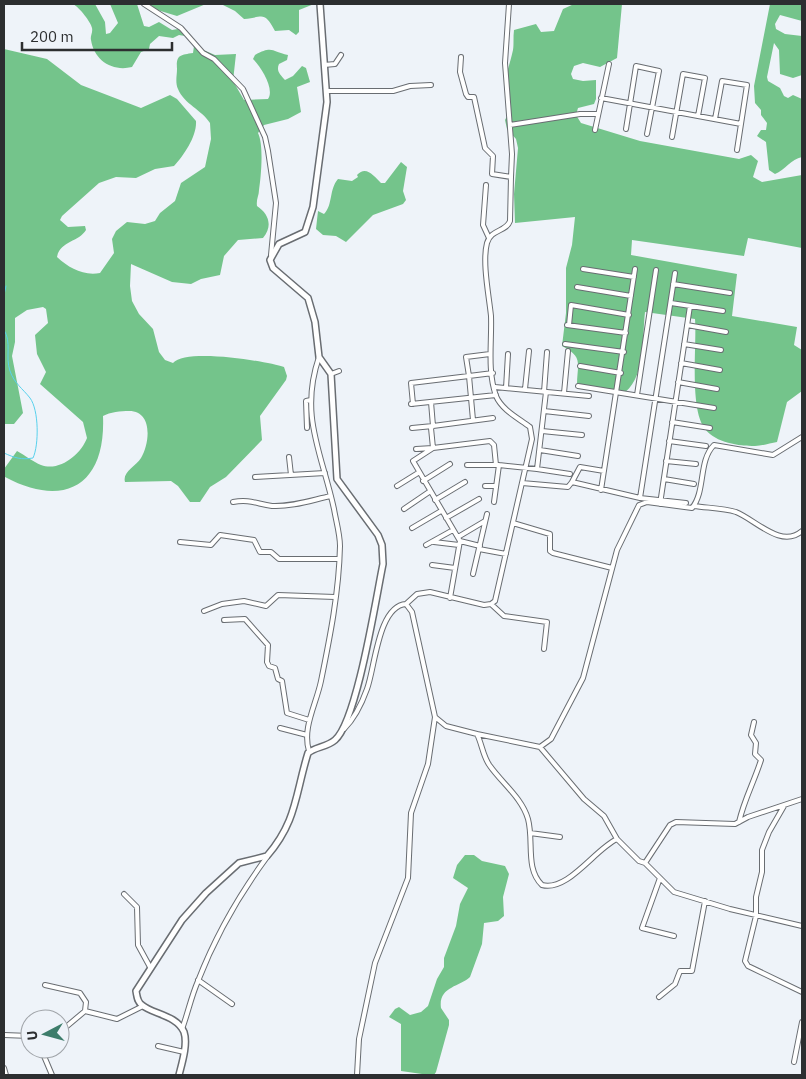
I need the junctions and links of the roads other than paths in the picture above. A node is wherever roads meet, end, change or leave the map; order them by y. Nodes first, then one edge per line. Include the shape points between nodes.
1 (144, 4) edge
2 (320, 4) edge
3 (509, 4) edge
4 (341, 55) dead end
5 (461, 57) dead end
6 (608, 64) dead end
7 (324, 65) junction
8 (431, 85) dead end
9 (326, 91) junction
10 (601, 98) junction
11 (630, 103) junction
12 (652, 107) junction
13 (676, 112) junction
14 (598, 114) junction
15 (698, 116) junction
16 (715, 119) junction
17 (741, 124) junction
18 (510, 125) junction
19 (626, 129) dead end
20 (595, 130) dead end
21 (647, 134) dead end
22 (672, 137) dead end
23 (737, 150) dead end
24 (511, 177) junction
25 (486, 185) dead end
26 (489, 238) junction
27 (271, 255) junction
28 (583, 269) dead end
29 (635, 269) dead end
30 (656, 270) dead end
31 (675, 273) dead end
32 (634, 277) junction
33 (674, 284) junction
34 (577, 287) dead end
35 (730, 293) dead end
36 (632, 296) junction
37 (670, 303) junction
38 (690, 306) junction
39 (723, 311) dead end
40 (629, 316) junction
41 (687, 325) junction
42 (726, 332) dead end
43 (626, 333) junction
44 (564, 344) dead end
45 (684, 344) junction
46 (721, 350) dead end
47 (529, 351) dead end
48 (568, 351) dead end
49 (547, 352) dead end
50 (624, 352) junction
51 (490, 354) junction
52 (508, 354) dead end
53 (319, 358) junction
54 (681, 363) junction
55 (580, 366) dead end
56 (720, 370) dead end
57 (339, 371) dead end
58 (493, 373) junction
59 (621, 373) junction
60 (332, 374) junction
61 (468, 376) junction
62 (678, 382) junction
63 (578, 386) dead end
64 (495, 387) junction
65 (506, 388) junction
66 (717, 388) dead end
67 (525, 389) junction
68 (545, 392) junction
69 (618, 392) junction
70 (564, 393) junction
71 (496, 395) junction
72 (637, 395) junction
73 (589, 396) dead end
74 (471, 397) junction
75 (656, 398) junction
76 (431, 402) junction
77 (675, 402) junction
78 (714, 408) dead end
79 (544, 411) junction
80 (308, 413) junction
81 (588, 416) dead end
82 (493, 418) dead end
83 (473, 420) junction
84 (672, 422) junction
85 (433, 426) junction
86 (307, 428) dead end
87 (412, 428) dead end
88 (710, 428) dead end
89 (542, 431) junction
90 (582, 436) dead end
91 (802, 438) edge
92 (669, 441) junction
93 (706, 446) dead end
94 (416, 448) dead end
95 (433, 448) junction
96 (540, 450) junction
97 (289, 456) dead end
98 (578, 456) dead end
99 (666, 461) junction
100 (450, 464) dead end
101 (696, 464) dead end
102 (468, 465) dead end
103 (498, 465) junction
104 (526, 468) junction
105 (537, 468) junction
106 (604, 471) junction
107 (325, 473) junction
108 (418, 473) junction
109 (570, 474) dead end
110 (291, 475) junction
111 (255, 477) dead end
112 (664, 479) junction
113 (423, 481) junction
114 (465, 482) dead end
115 (572, 482) junction
116 (522, 483) junction
117 (694, 484) dead end
118 (397, 486) dead end
119 (485, 486) dead end
120 (496, 486) junction
121 (601, 490) junction
122 (429, 492) junction
123 (331, 496) junction
124 (640, 498) junction
125 (435, 500) junction
126 (479, 500) dead end
127 (233, 502) dead end
128 (494, 502) dead end
129 (660, 502) junction
130 (686, 503) dead end
131 (694, 506) junction
132 (404, 509) dead end
133 (441, 511) junction
134 (487, 514) dead end
135 (446, 518) junction
136 (485, 521) junction
137 (513, 524) junction
138 (412, 528) dead end
139 (453, 530) junction
140 (802, 531) edge
141 (459, 541) junction
142 (180, 542) dead end
143 (433, 542) junction
144 (426, 545) dead end
145 (480, 548) junction
146 (506, 554) junction
147 (339, 559) junction
148 (432, 565) dead end
149 (455, 568) junction
150 (612, 568) junction
151 (473, 574) dead end
152 (335, 596) junction
153 (450, 598) junction
154 (406, 604) junction
155 (491, 604) junction
156 (204, 611) dead end
157 (224, 620) dead end
158 (544, 649) dead end
159 (436, 717) junction
160 (310, 720) junction
161 (754, 722) dead end
162 (280, 728) dead end
163 (342, 731) junction
164 (477, 734) junction
165 (307, 735) junction
166 (540, 747) junction
167 (309, 751) junction
168 (802, 799) edge
169 (784, 806) junction
170 (739, 822) junction
171 (530, 833) junction
172 (560, 837) dead end
173 (618, 839) junction
174 (267, 856) junction
175 (646, 863) junction
176 (660, 878) junction
177 (124, 894) dead end
178 (706, 901) junction
179 (756, 916) junction
180 (802, 926) edge
181 (674, 936) dead end
182 (150, 967) junction
183 (198, 980) junction
184 (45, 985) dead end
185 (802, 992) edge
186 (659, 997) dead end
187 (232, 1004) dead end
188 (143, 1006) junction
189 (85, 1011) junction
190 (802, 1022) edge
191 (70, 1024) edge
192 (182, 1029) junction
193 (4, 1035) edge
194 (20, 1036) edge
195 (158, 1046) dead end
196 (184, 1052) junction
197 (45, 1059) edge
198 (794, 1062) dead end
199 (4, 1068) edge
200 (6, 1075) edge
201 (52, 1075) edge
202 (179, 1075) edge
203 (357, 1075) edge

1 - 27 street via 181,28 243,89 268,151 276,203
2 - 7 street
3 - 18 street via 505,63
4 - 7 street via 335,64
5 - 24 street via 460,72 466,94 474,96 485,148 493,156 492,174
6 - 10 street
7 - 9 street
8 - 9 street via 394,91
9 - 27 street via 326,116 308,229 279,244
10 - 11 street
10 - 14 street
11 - 12 street
11 - 12 street via 636,66 659,71
11 - 19 street
12 - 13 street
12 - 21 street
13 - 15 street
13 - 15 street via 682,74 705,78
13 - 22 street
14 - 18 street
14 - 20 street
15 - 16 street
16 - 17 street
16 - 17 street via 722,81 746,85
17 - 23 street
18 - 24 street
24 - 26 street via 509,224
25 - 26 street via 483,225
26 - 51 street via 486,256
27 - 53 street via 273,268 308,298 315,322
28 - 32 street
29 - 32 street
30 - 72 street
31 - 33 street
32 - 36 street
33 - 35 street
33 - 37 street
34 - 36 street
36 - 40 street
37 - 38 street
37 - 75 street
38 - 39 street
38 - 41 street
40 - 43 street
40 - 43 street via 571,305 568,325
41 - 42 street
41 - 45 street
43 - 50 street
44 - 50 street
45 - 46 street
45 - 54 street
47 - 67 street
48 - 70 street
49 - 68 street
50 - 59 street
51 - 58 street
51 - 61 street via 466,357
52 - 65 street
53 - 60 street
53 - 80 street via 311,400 306,400
54 - 56 street
54 - 62 street
55 - 59 street
57 - 60 street
58 - 61 street
58 - 64 street
59 - 69 street
60 - 163 street via 337,479 378,535 383,554 357,689
61 - 74 street
61 - 76 street via 411,382 412,404
62 - 66 street
62 - 77 street
63 - 69 street
64 - 65 street
64 - 71 street
65 - 67 street
67 - 68 street
68 - 70 street
68 - 79 street
69 - 72 street
69 - 106 street
70 - 73 street
71 - 74 street
71 - 104 street via 505,408 530,427 532,439
72 - 75 street
74 - 76 street
74 - 83 street
75 - 77 street
75 - 124 street
76 - 85 street
77 - 78 street
77 - 84 street
79 - 81 street
79 - 89 street
80 - 86 street
80 - 107 street
82 - 83 street
83 - 85 street
84 - 88 street
84 - 92 street
85 - 87 street
85 - 95 street
89 - 90 street
89 - 96 street
91 - 131 street via 773,455 714,445 708,454
92 - 93 street
92 - 99 street
94 - 95 street
95 - 103 street via 490,441 494,445
95 - 108 street via 413,461
96 - 98 street
96 - 105 street
97 - 110 street
99 - 101 street
99 - 112 street
100 - 113 street
102 - 103 street
103 - 104 street
103 - 120 street
104 - 105 street
104 - 116 street
105 - 109 street
106 - 115 street via 580,467
106 - 121 street
107 - 110 street
107 - 123 street
108 - 113 street
108 - 118 street
110 - 111 street
112 - 117 street
112 - 129 street
113 - 122 street
114 - 125 street
115 - 116 street via 568,488
115 - 121 street
116 - 137 street
119 - 120 street
120 - 128 street
121 - 124 street
122 - 125 street
122 - 132 street
123 - 127 street via 272,506 247,500
123 - 147 street via 340,544
124 - 129 street
125 - 133 street
126 - 135 street
129 - 130 street
129 - 131 street via 686,509
129 - 150 street via 644,502 635,509
131 - 140 street via 737,513 784,537 796,536
133 - 135 street
133 - 138 street
134 - 136 street
135 - 139 street
136 - 141 street
136 - 145 street
137 - 146 street
137 - 150 street via 550,534 550,551 553,553
139 - 141 street
139 - 143 street
141 - 143 street
141 - 145 street
141 - 149 street
142 - 147 street via 211,545 220,535 254,540 260,552 271,552 279,559
143 - 144 street
145 - 146 street
145 - 151 street
146 - 155 street via 497,596
147 - 152 street
148 - 149 street
149 - 153 street
150 - 166 street via 583,678 551,739
152 - 156 street via 278,595 266,606 244,601
152 - 160 street via 320,684
153 - 154 street via 424,593 417,594
153 - 155 street
154 - 159 street via 412,612
154 - 163 street via 397,607 388,617 368,688
155 - 158 street via 504,616 548,622
157 - 160 street via 245,619 260,634 268,645 267,662 275,668 278,679 282,681 287,713
159 - 164 street via 446,726
159 - 203 street via 428,764 411,813 408,878 375,963 359,1039
160 - 165 street
161 - 170 street via 751,735 756,742 755,754 761,760
162 - 165 street
163 - 167 street via 334,741
164 - 166 street
164 - 171 street via 490,766 526,814
165 - 167 street
166 - 173 street via 584,799 604,816
167 - 174 street via 289,824
168 - 169 street
169 - 170 street
169 - 179 street via 762,850
170 - 175 street via 731,825 676,822 670,825
171 - 172 street
171 - 173 street via 535,877 548,887 570,878 605,845
173 - 175 street via 639,861
174 - 182 street via 239,863 206,893 182,920
174 - 183 street via 239,898
175 - 176 street
176 - 178 street via 674,892
176 - 181 street via 642,928
177 - 182 street via 137,907 138,945
178 - 179 street
178 - 186 street via 692,971 680,971 676,982
179 - 180 street
179 - 185 street via 746,964
182 - 188 street via 136,991
183 - 187 street
183 - 192 street
184 - 189 street via 80,992 86,1002
188 - 189 street via 117,1019
188 - 192 street via 168,1016
189 - 191 street
190 - 198 street
192 - 196 street
193 - 194 street
195 - 196 street
196 - 202 street
197 - 201 street
199 - 200 street

